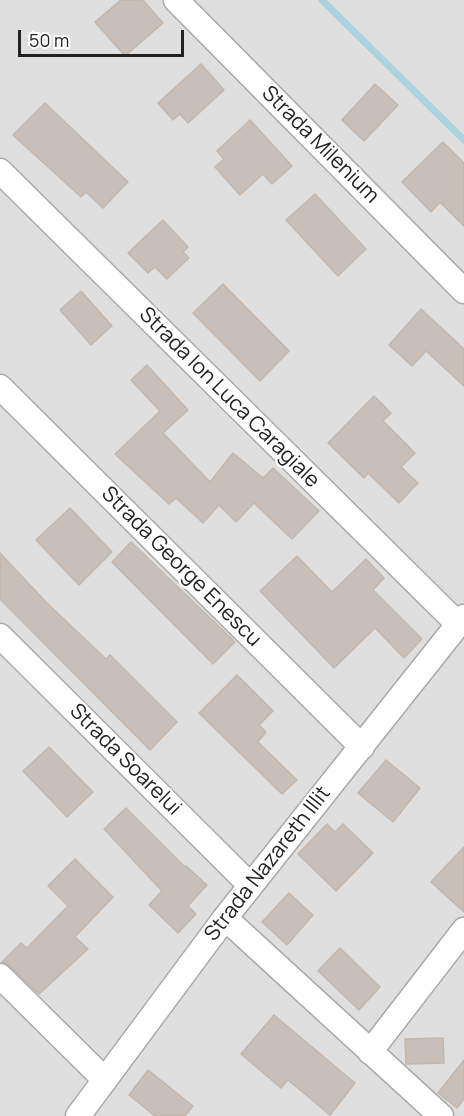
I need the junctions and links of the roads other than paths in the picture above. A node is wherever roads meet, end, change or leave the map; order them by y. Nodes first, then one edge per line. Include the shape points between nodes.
1 (176, 0) edge
2 (0, 171) edge
3 (464, 291) edge
4 (0, 387) edge
5 (461, 621) edge
6 (0, 636) edge
7 (362, 747) junction
8 (250, 885) junction
9 (225, 918) junction
10 (464, 930) edge
11 (0, 976) edge
12 (370, 1052) junction
13 (105, 1080) junction
14 (78, 1116) edge
15 (441, 1116) edge

1 - 3 street, Strada Milenium
2 - 5 street, Strada Ion Luca Caragiale
4 - 7 street, Strada George Enescu
5 - 7 street, Strada Nazareth Illit
6 - 8 street, Strada Soarelui
7 - 8 street, Strada Nazareth Illit
8 - 9 street, Strada Nazareth Illit
9 - 12 street
9 - 13 street, Strada Nazareth Illit
10 - 12 street
11 - 13 street
12 - 15 street
13 - 14 street, Strada Nazareth Illit

